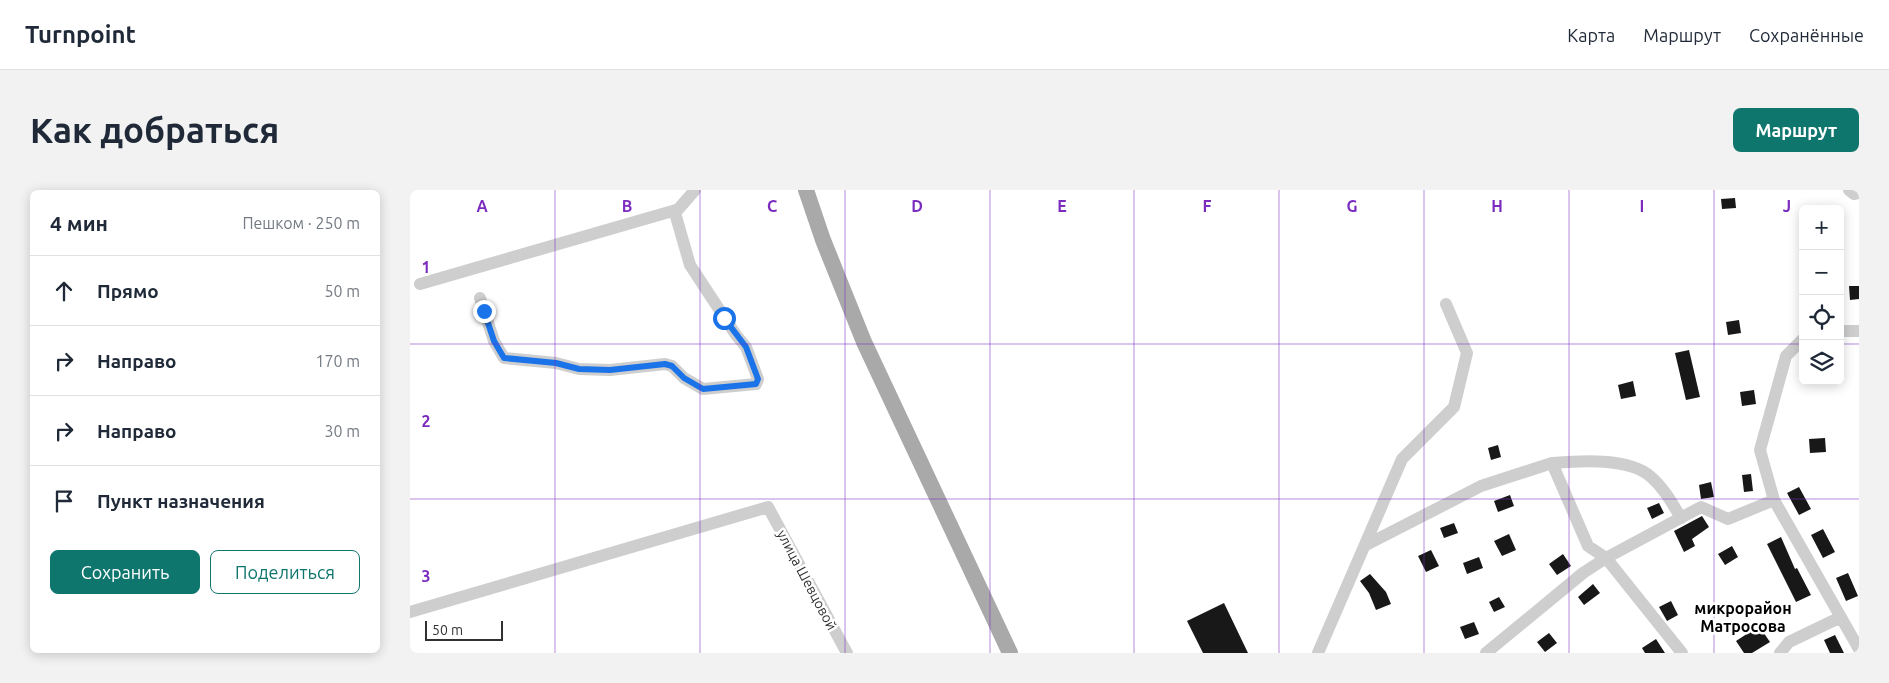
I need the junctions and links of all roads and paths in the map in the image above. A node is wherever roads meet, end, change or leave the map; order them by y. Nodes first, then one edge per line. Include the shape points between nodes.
1 (695, 190) edge
2 (806, 190) edge
3 (1849, 190) edge
4 (1859, 193) edge
5 (676, 210) junction
6 (420, 284) dead end
7 (480, 298) dead end
8 (1446, 304) dead end
9 (1859, 330) edge
10 (1844, 331) edge
11 (1802, 340) edge
12 (1552, 463) junction
13 (1774, 500) junction
14 (1681, 518) junction
15 (1366, 545) junction
16 (1606, 558) junction
17 (410, 612) edge
18 (1841, 617) junction
19 (1859, 649) edge
20 (847, 653) edge
21 (1010, 653) edge
22 (1318, 653) edge
23 (1486, 653) edge
24 (1682, 653) edge
25 (1780, 653) edge

1 - 5 street
2 - 21 main road via 864,342
3 - 4 street
5 - 6 street
5 - 7 street via 690,265 746,347 758,379 756,384 703,389 665,364 610,370 579,369 556,363 504,358 494,341
8 - 15 street via 1467,353 1454,407 1402,459
9 - 10 street
11 - 13 street via 1786,356 1760,450
12 - 14 street via 1592,460 1622,464 1650,475
12 - 15 street via 1481,486
12 - 16 street via 1588,546
13 - 14 street via 1728,519 1701,507
13 - 18 street
14 - 16 street
15 - 22 street
16 - 23 street via 1583,573
16 - 24 street
17 - 20 street, улица Шевцовой via 768,507
18 - 19 street
18 - 25 street via 1789,642

